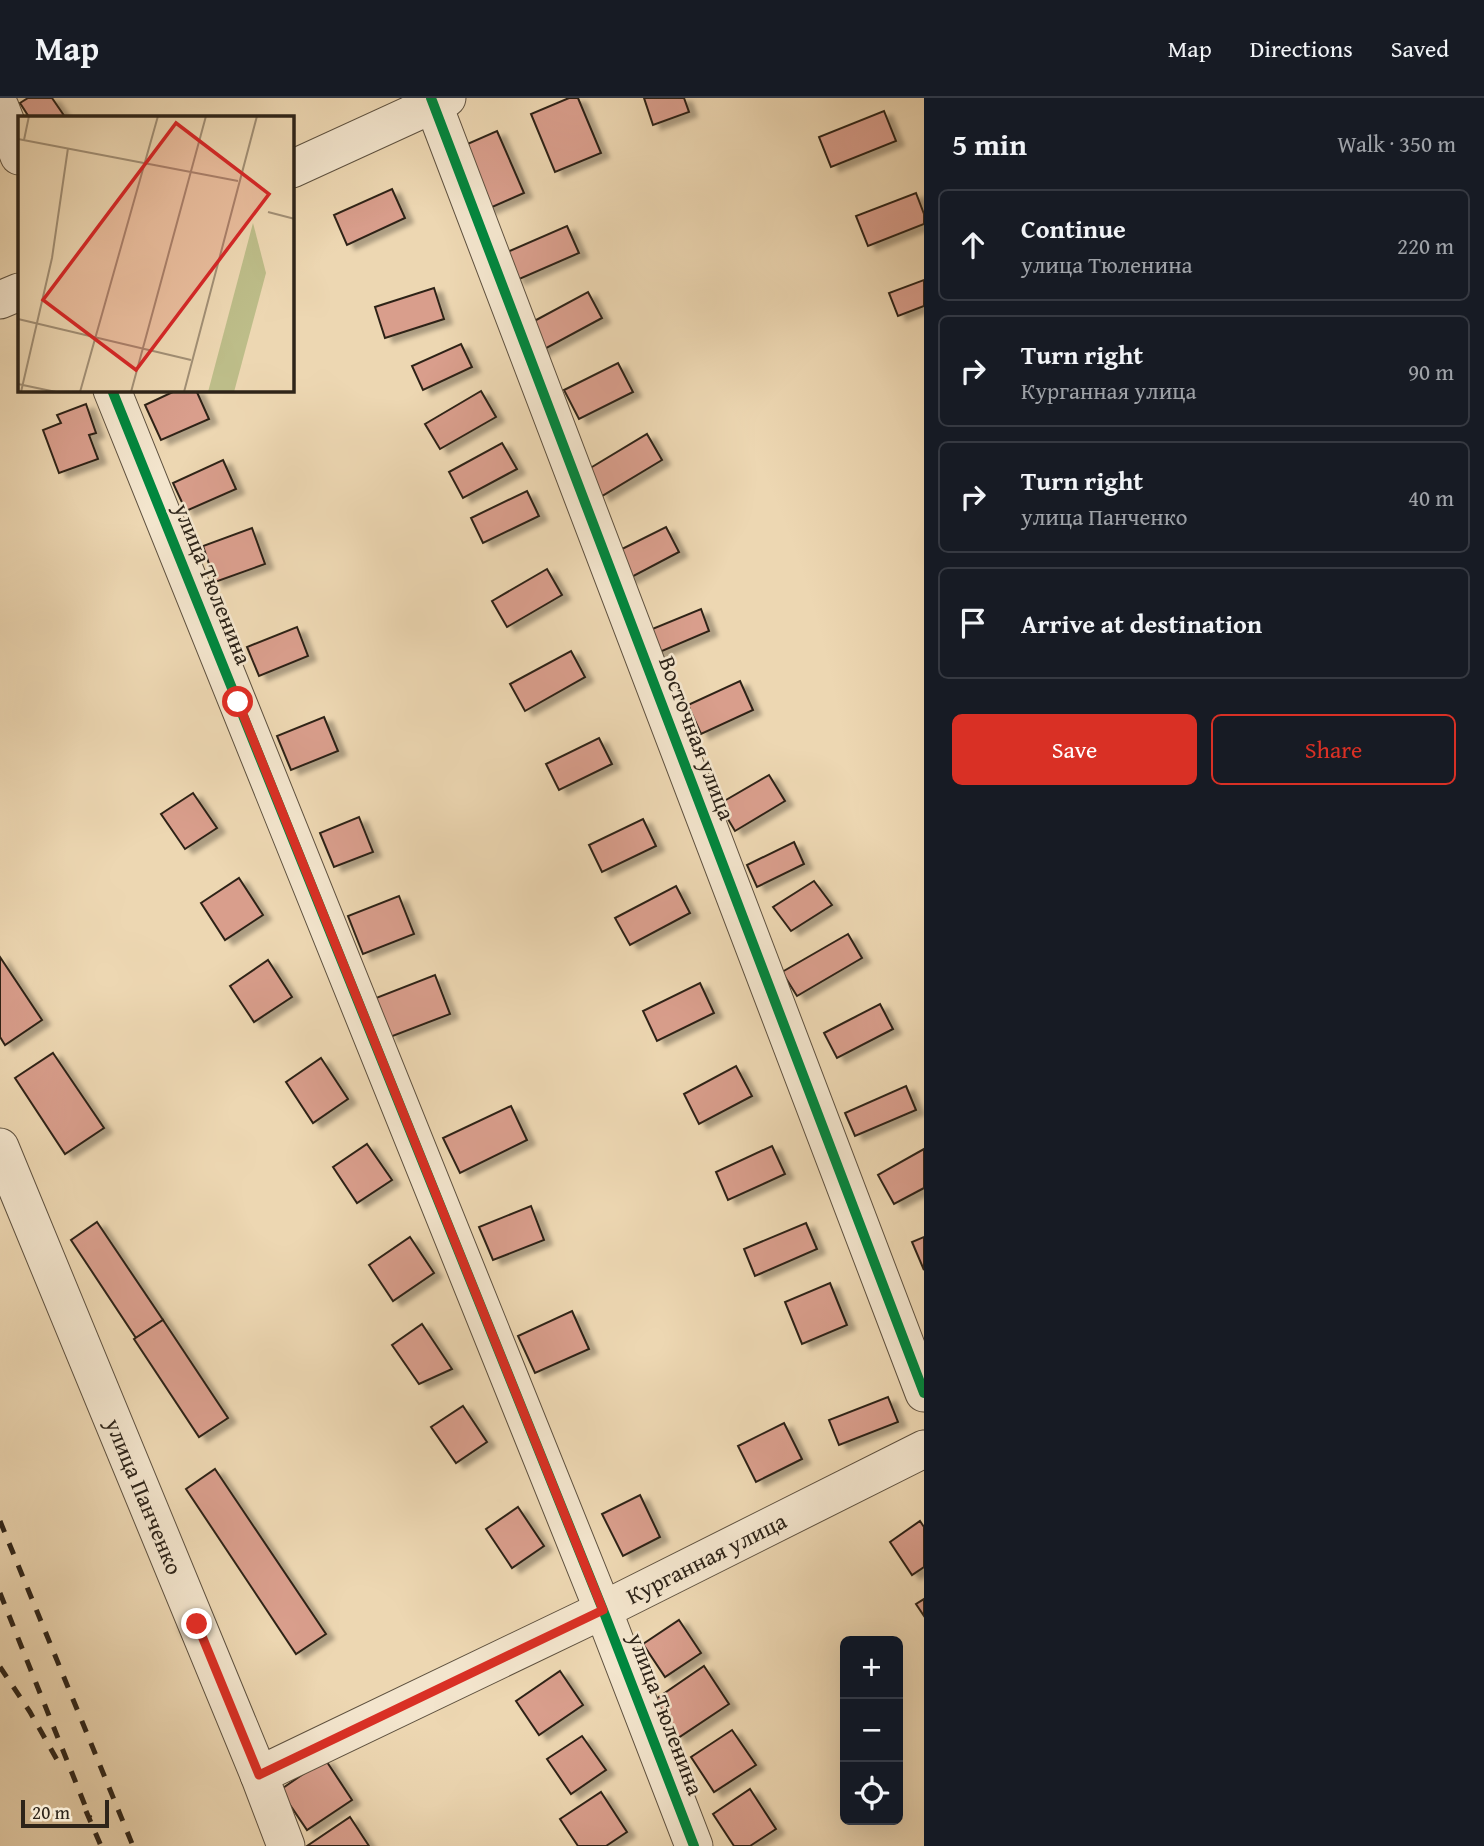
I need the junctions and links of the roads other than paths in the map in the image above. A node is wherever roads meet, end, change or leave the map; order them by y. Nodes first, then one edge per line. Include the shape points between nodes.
1 (437, 100) edge
2 (0, 107) edge
3 (18, 153) edge
4 (294, 168) edge
5 (18, 292) edge
6 (0, 300) edge
7 (113, 392) edge
8 (0, 1147) edge
9 (924, 1393) edge
10 (924, 1449) edge
11 (603, 1610) junction
12 (259, 1775) junction
13 (286, 1846) edge
14 (694, 1846) edge

1 - 4 street
1 - 9 street, Восточная улица
2 - 3 street
5 - 6 street
7 - 11 street, улица Тюленина
8 - 12 street, улица Панченко
10 - 11 street, Курганная улица
11 - 12 street, Курганная улица
11 - 14 street, улица Тюленина
12 - 13 street, улица Панченко

